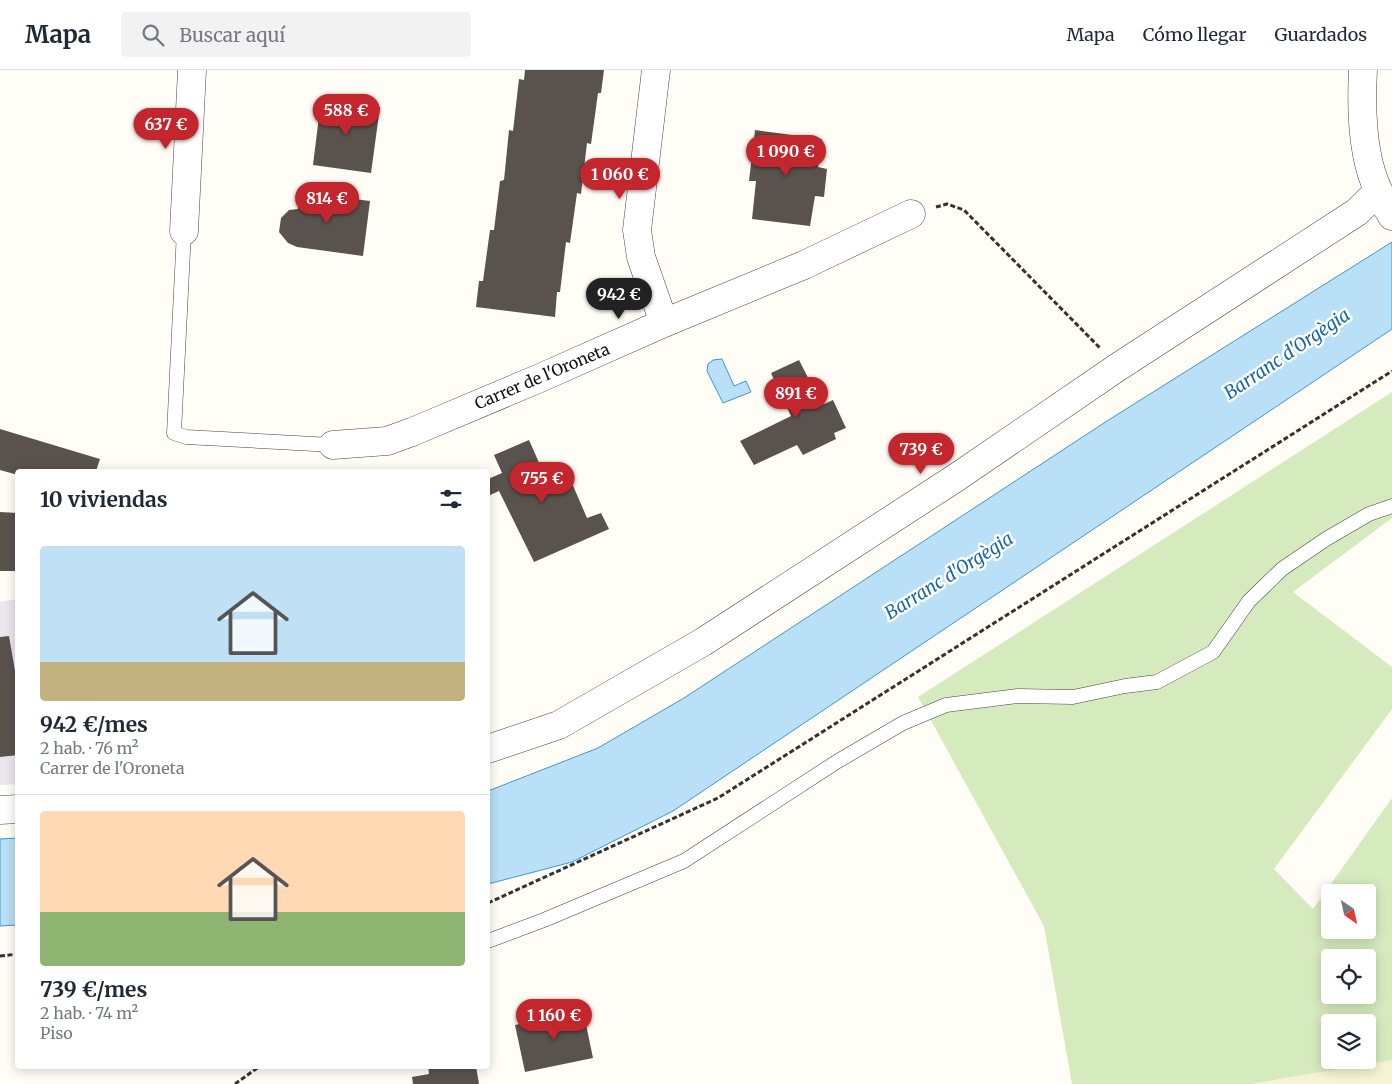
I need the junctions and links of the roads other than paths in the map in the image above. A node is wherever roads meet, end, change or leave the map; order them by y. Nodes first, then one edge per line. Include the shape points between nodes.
1 (192, 70) edge
2 (656, 70) edge
3 (1363, 70) edge
4 (1388, 201) edge
5 (911, 214) road end
6 (184, 231) joint
7 (664, 323) junction
8 (333, 445) joint
9 (1392, 506) edge
10 (490, 748) edge
11 (15, 809) edge
12 (0, 810) edge
13 (490, 940) edge

1 - 6 street
2 - 7 street via 638,230 641,257
3 - 4 street via 1369,163
4 - 10 street via 1357,212 703,642 559,725
5 - 7 street, Carrer de l'Oroneta via 804,265
6 - 8 lane via 174,433 186,437
7 - 8 street, Carrer de l'Oroneta via 388,441
9 - 13 lane via 1369,514 1282,569 1249,601 1213,652 1157,682 1073,697 1018,696 946,705 903,723 838,761 684,861
11 - 12 street

